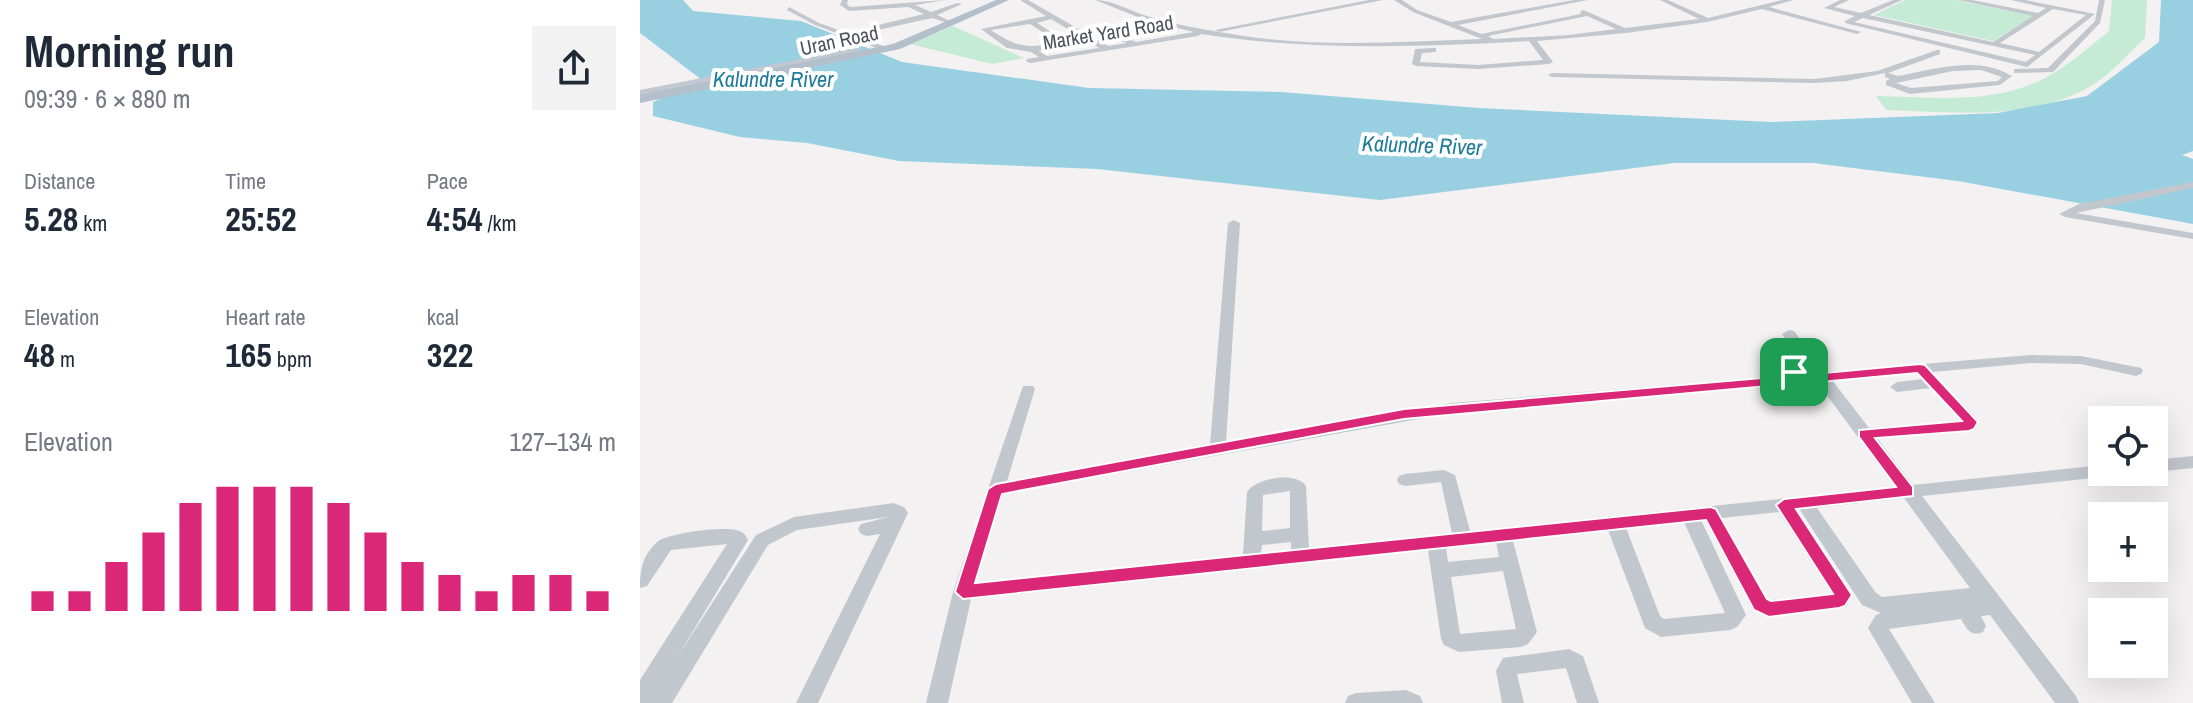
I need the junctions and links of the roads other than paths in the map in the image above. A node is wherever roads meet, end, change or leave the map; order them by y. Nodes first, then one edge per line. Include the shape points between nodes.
1 (845, 0) edge
2 (943, 0) edge
3 (1004, 0) edge
4 (1023, 0) edge
5 (1098, 0) edge
6 (1380, 0) edge
7 (1397, 0) edge
8 (1585, 0) edge
9 (1663, 0) edge
10 (1790, 0) edge
11 (1846, 0) edge
12 (1899, 0) edge
13 (1962, 0) edge
14 (2014, 0) edge
15 (2102, 0) edge
16 (906, 3) edge
17 (959, 4) dead end
18 (1565, 4) junction
19 (1310, 5) dead end
20 (2052, 7) junction
21 (1765, 8) junction
22 (789, 9) dead end
23 (1318, 10) junction
24 (1589, 14) junction
25 (1864, 15) junction
26 (2040, 15) junction
27 (932, 16) junction
28 (1053, 17) junction
29 (1707, 20) junction
30 (1155, 21) junction
31 (1031, 22) junction
32 (952, 24) junction
33 (1447, 25) junction
34 (907, 26) dead end
35 (1009, 26) junction
36 (1627, 31) junction
37 (1205, 32) junction
38 (1020, 34) dead end
39 (1163, 35) dead end
40 (1477, 36) junction
41 (1126, 41) junction
42 (1493, 41) junction
43 (1530, 42) junction
44 (1136, 44) junction
45 (1994, 44) junction
46 (1035, 46) junction
47 (1513, 47) dead end
48 (882, 48) junction
49 (1107, 49) junction
50 (1937, 52) junction
51 (2040, 54) junction
52 (1047, 59) junction
53 (1030, 61) dead end
54 (1884, 73) junction
55 (1552, 75) dead end
56 (1897, 79) junction
57 (640, 96) edge
58 (2193, 185) edge
59 (1234, 223) dead end
60 (2193, 236) edge
61 (1789, 334) dead end
62 (1801, 351) junction
63 (1920, 368) junction
64 (2136, 371) dead end
65 (1785, 377) junction
66 (1821, 377) junction
67 (1934, 383) junction
68 (1897, 387) dead end
69 (1028, 389) dead end
70 (1864, 434) junction
71 (1218, 449) junction
72 (2193, 462) edge
73 (2168, 465) edge
74 (2088, 472) edge
75 (1405, 480) dead end
76 (996, 489) junction
77 (1908, 491) junction
78 (1804, 502) junction
79 (1784, 505) junction
80 (1711, 514) junction
81 (1690, 516) junction
82 (1615, 524) junction
83 (893, 525) junction
84 (867, 529) dead end
85 (1300, 534) junction
86 (1503, 535) junction
87 (1253, 539) junction
88 (1463, 540) junction
89 (1436, 543) junction
90 (1300, 557) junction
91 (1252, 561) junction
92 (1510, 563) junction
93 (1440, 570) junction
94 (640, 580) edge
95 (963, 592) junction
96 (1990, 600) junction
97 (640, 699) edge
98 (660, 703) edge
99 (807, 703) edge
100 (937, 703) edge
101 (1356, 703) edge
102 (1412, 703) edge
103 (1513, 703) edge
104 (1588, 703) edge
105 (1924, 703) edge
106 (2068, 703) edge

1 - 16 street via 843,5 852,9
2 - 16 street
3 - 32 main road, Uran Road
4 - 28 street
5 - 30 street
6 - 23 street, Market Yard Road
7 - 33 street
8 - 18 street
9 - 29 street
10 - 21 street
11 - 25 street via 1827,8
12 - 25 street
13 - 26 street
14 - 20 street
15 - 50 street via 2098,22 2050,70 2015,71
16 - 27 street
17 - 27 street
18 - 24 street
18 - 33 street
19 - 23 street
20 - 26 street
20 - 51 street via 2092,14
21 - 29 street
21 - 50 street
22 - 48 street
23 - 37 street, Market Yard Road
24 - 36 street
24 - 40 street
25 - 45 street
25 - 51 street via 1847,22 2027,65
26 - 45 street
27 - 27 street via 873,29
27 - 32 street
27 - 34 street
28 - 31 street
28 - 49 street
29 - 36 street
30 - 37 street
30 - 41 street via 1110,35
31 - 35 street
31 - 46 street via 1064,43
32 - 48 main road, Uran Road
33 - 40 street
35 - 38 street
35 - 46 street via 985,29 1010,46
36 - 43 street
37 - 42 street via 1364,45
37 - 44 street, Market Yard Road
39 - 41 street
40 - 42 street
41 - 44 street
42 - 43 street
43 - 43 street via 1549,62 1416,64 1420,50
43 - 47 street via 1537,58 1451,65 1421,59 1435,51
44 - 49 street, Market Yard Road
45 - 51 street
46 - 52 street
48 - 57 main road, Uran Road
49 - 52 street, Market Yard Road
50 - 54 street
52 - 53 street, Market Yard Road
54 - 55 street via 1815,81
54 - 56 street
56 - 56 street via 1889,83 1910,91 2000,83 2008,76 1960,67
58 - 60 street via 2065,214
59 - 71 street
61 - 62 street
62 - 65 street via 1790,354 1801,367
62 - 66 street
63 - 64 street via 2060,358
63 - 66 street
63 - 67 street
65 - 66 street
65 - 71 street via 1452,408
66 - 70 street
67 - 68 street
67 - 70 street via 1971,422 1969,426
69 - 76 street
70 - 77 street
71 - 76 street
72 - 73 street
74 - 77 street
75 - 88 street via 1449,479
76 - 95 street
77 - 78 street
77 - 96 street
78 - 79 street
78 - 96 street via 1869,599 1880,605
79 - 80 street
79 - 80 street via 1843,595 1839,601 1769,609 1760,604
80 - 81 street
81 - 82 street
81 - 82 street via 1736,615 1730,621 1661,628 1652,622
82 - 86 street
83 - 84 street
83 - 98 street via 899,513 894,510 794,524 771,533
83 - 99 street
85 - 87 street
85 - 87 street via 1298,486 1283,485 1255,492
85 - 90 street
86 - 88 street
86 - 92 street
87 - 91 street
88 - 89 street
89 - 90 street
89 - 93 street
90 - 91 street
91 - 95 street
92 - 93 street
92 - 93 street via 1527,632 1521,638 1459,643 1451,639
94 - 97 street via 665,545 674,541 734,536 739,540
95 - 100 street
96 - 105 street via 1971,617 1883,621 1878,628
96 - 106 street
101 - 102 street
103 - 104 street via 1506,671 1510,665 1569,658 1576,663

